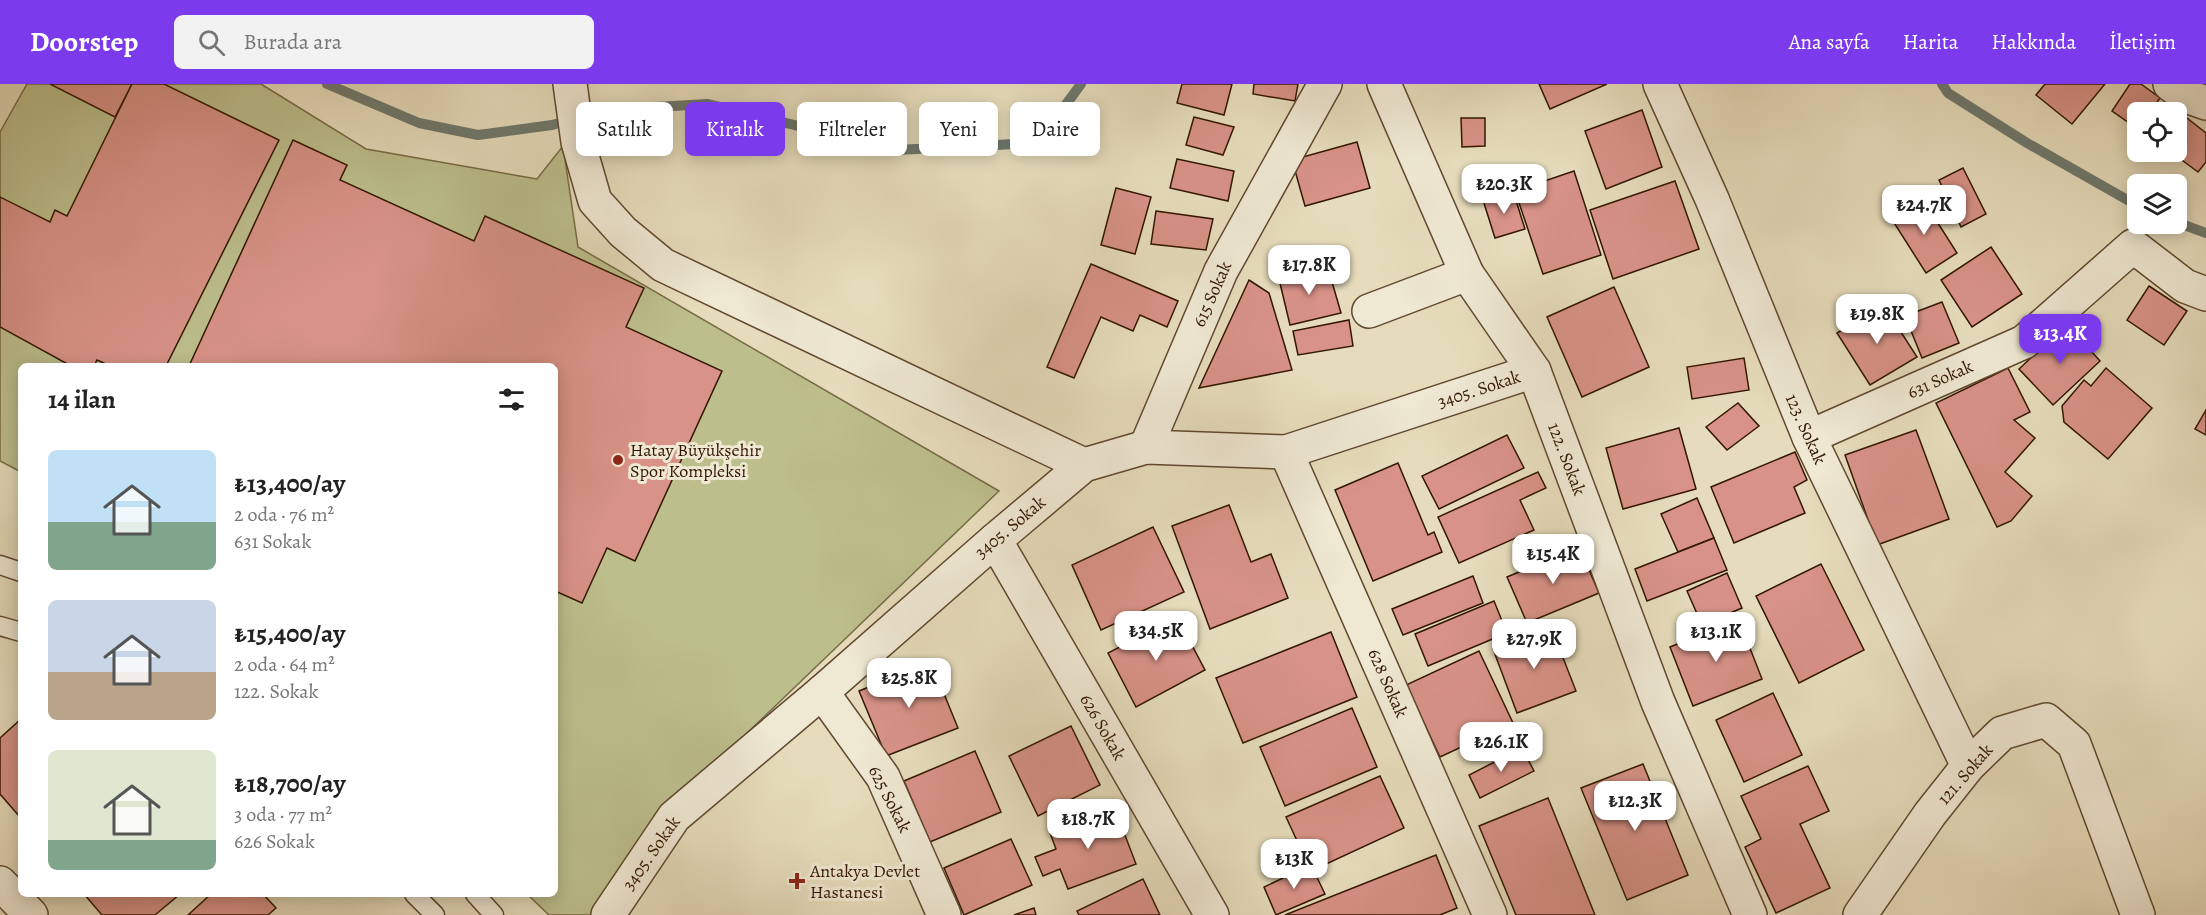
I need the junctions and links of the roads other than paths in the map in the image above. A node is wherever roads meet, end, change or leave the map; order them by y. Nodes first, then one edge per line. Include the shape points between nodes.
1 (570, 84) edge
2 (1325, 84) edge
3 (1384, 84) edge
4 (1660, 84) edge
5 (2170, 84) edge
6 (2206, 103) edge
7 (1467, 274) junction
8 (2206, 294) edge
9 (1369, 311) dead end
10 (1534, 371) junction
11 (1809, 437) junction
12 (1146, 447) junction
13 (1286, 452) junction
14 (1084, 465) junction
15 (995, 540) junction
16 (0, 565) edge
17 (18, 571) edge
18 (0, 626) edge
19 (18, 631) edge
20 (822, 692) junction
21 (1968, 766) junction
22 (0, 883) edge
23 (417, 897) edge
24 (478, 897) edge
25 (26, 913) edge
26 (1489, 914) edge
27 (435, 915) edge
28 (494, 915) edge
29 (608, 915) edge
30 (944, 915) edge
31 (1212, 915) edge
32 (1750, 915) edge
33 (1860, 915) edge
34 (2138, 915) edge

1 - 14 street via 578,142 595,201 623,232 663,265
2 - 12 street, 615 Sokak via 1221,271
3 - 7 street, 122. Sokak
4 - 11 street, 123. Sokak via 1712,199
5 - 6 street via 2186,96
7 - 9 street
7 - 10 street, 122. Sokak
8 - 11 street, 631 Sokak via 2185,286 2133,246 2024,342
10 - 13 street, 3405. Sokak
10 - 32 street, 122. Sokak via 1659,702
11 - 21 street, 123. Sokak
12 - 13 street, 3405. Sokak
12 - 14 street, 3405. Sokak
13 - 26 street, 628 Sokak
14 - 15 street, 3405. Sokak
15 - 20 street, 3405. Sokak
15 - 31 street, 626 Sokak
16 - 17 lane
18 - 19 lane
20 - 29 street, 3405. Sokak via 674,817
20 - 30 street, 625 Sokak via 883,777
21 - 33 street, 121. Sokak
21 - 34 street, 121. Sokak via 2002,733 2046,720 2074,744
22 - 25 street
23 - 27 lane
24 - 28 lane

